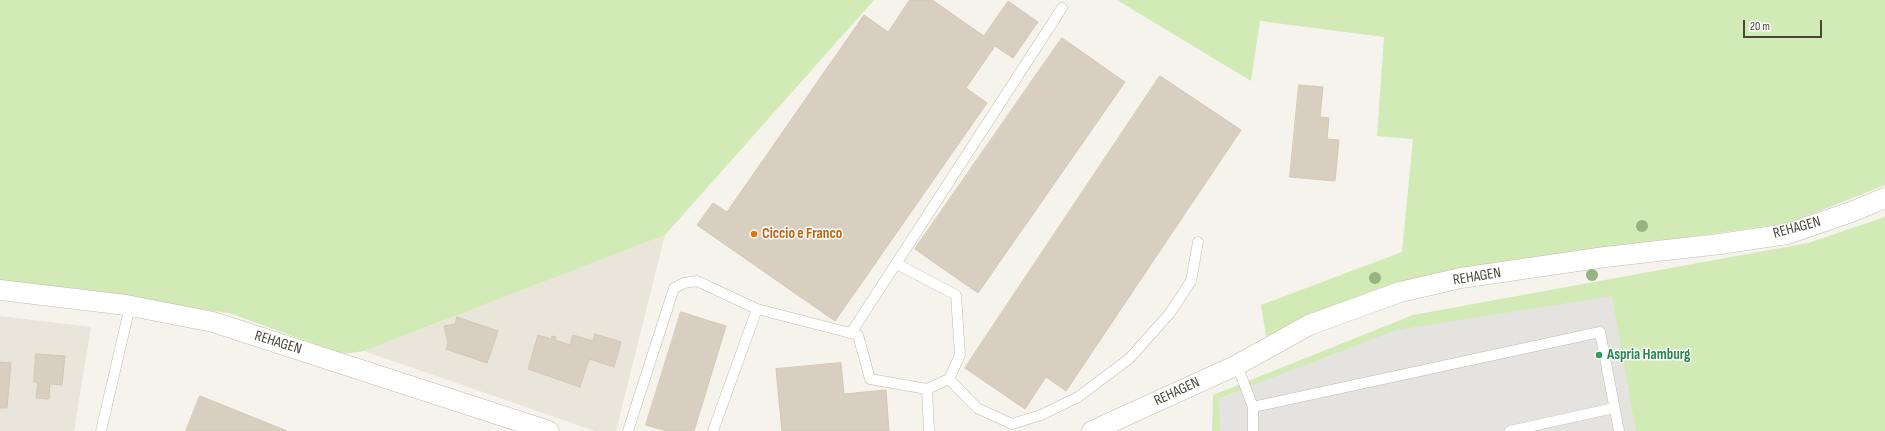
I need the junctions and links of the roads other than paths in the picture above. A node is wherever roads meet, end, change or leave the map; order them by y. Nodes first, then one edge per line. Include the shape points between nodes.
1 (1062, 8) dead end
2 (1885, 198) edge
3 (1198, 242) dead end
4 (897, 264) junction
5 (0, 290) edge
6 (130, 306) junction
7 (757, 308) junction
8 (851, 333) junction
9 (1237, 364) junction
10 (949, 379) junction
11 (927, 389) junction
12 (1253, 407) junction
13 (1614, 408) junction
14 (102, 431) edge
15 (549, 431) edge
16 (628, 431) edge
17 (713, 431) edge
18 (929, 431) edge
19 (1092, 431) edge
20 (1253, 431) edge
21 (1510, 431) edge
22 (1619, 431) edge

1 - 4 lane
2 - 9 street, REHAGEN via 1787,234 1461,278 1400,292 1310,325
3 - 10 lane via 1191,281 1170,313 1130,358 1078,397 1041,415 1012,424 977,408
4 - 8 lane
4 - 10 lane via 956,295 960,355
5 - 6 street, REHAGEN
6 - 14 lane
6 - 15 street, REHAGEN via 213,322
7 - 8 lane
7 - 16 lane via 697,281 674,288
7 - 17 lane
8 - 11 lane via 858,335 870,379
9 - 12 lane
9 - 19 street, REHAGEN
10 - 11 lane
11 - 18 lane
12 - 13 lane via 1600,332
12 - 20 lane
13 - 21 lane
13 - 22 lane

